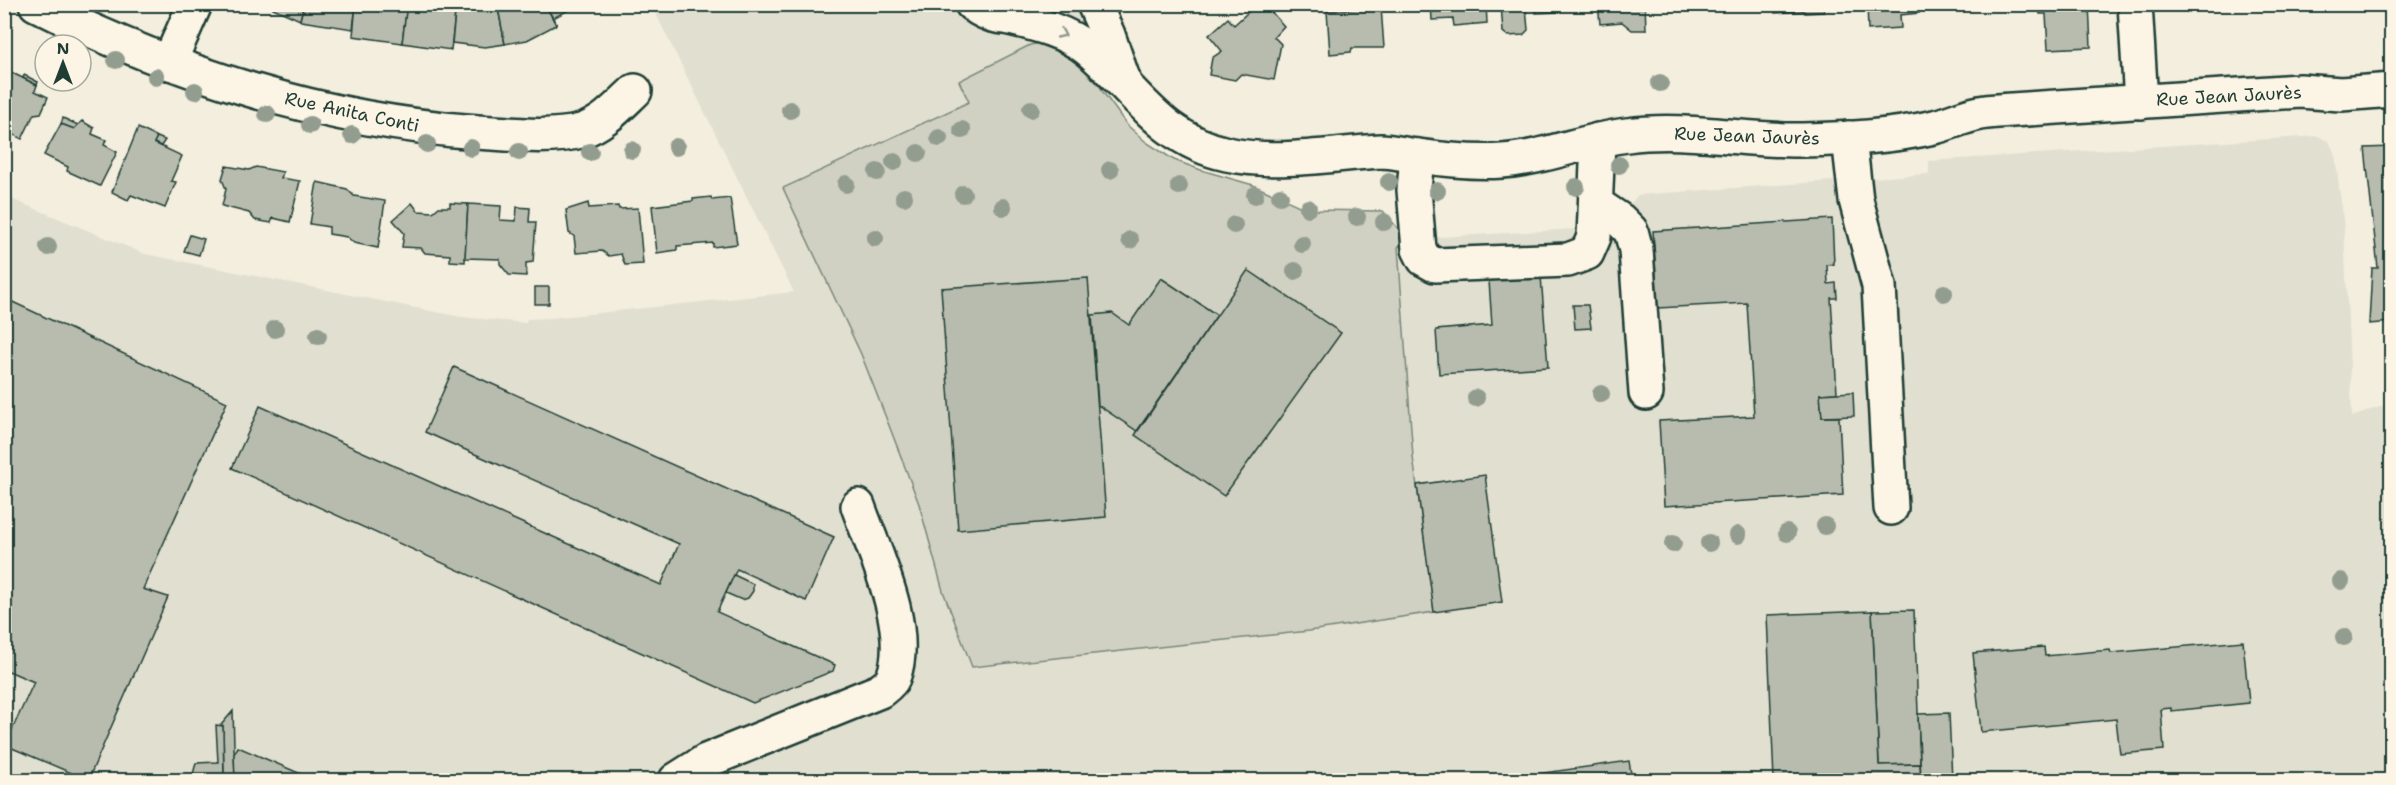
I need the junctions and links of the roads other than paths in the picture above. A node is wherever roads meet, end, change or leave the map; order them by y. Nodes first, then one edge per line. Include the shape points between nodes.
1 (36, 4) edge
2 (195, 4) edge
3 (972, 4) edge
4 (1037, 4) edge
5 (1094, 4) edge
6 (2135, 4) edge
7 (1006, 17) junction
8 (169, 63) junction
9 (1126, 86) junction
10 (2391, 90) edge
11 (635, 91) dead end
12 (2141, 102) junction
13 (1849, 138) junction
14 (1598, 140) junction
15 (1417, 156) junction
16 (1596, 204) junction
17 (1646, 393) dead end
18 (858, 506) dead end
19 (1891, 508) dead end
20 (676, 780) edge

1 - 8 street, Rue Anita Conti
2 - 8 street
3 - 7 street, Rue Jean Jaurès via 992,16
4 - 7 street
5 - 9 street, Rue Jean Jaurès
6 - 12 street
7 -> 9 street, Rue Jean Jaurès via 1061,33 1088,49
8 - 11 street, Rue Anita Conti via 313,108 437,129 500,134 565,134 583,130 599,123
9 - 15 street, Rue Jean Jaurès via 1150,113 1174,131 1226,154 1282,159 1383,151
10 - 12 street, Rue Jean Jaurès via 2342,94 2300,91
12 - 13 street, Rue Jean Jaurès via 1978,113 1935,127
13 - 14 street, Rue Jean Jaurès via 1800,140 1657,132
13 - 19 street via 1857,200 1879,286
14 - 15 street, Rue Jean Jaurès via 1551,154 1502,161
14 - 16 street
15 - 16 street via 1414,190 1419,249 1424,259 1435,265 1568,260 1587,253 1594,237
16 - 17 street via 1631,231 1636,250
18 - 20 street via 895,612 899,649 892,680 880,691 706,761

